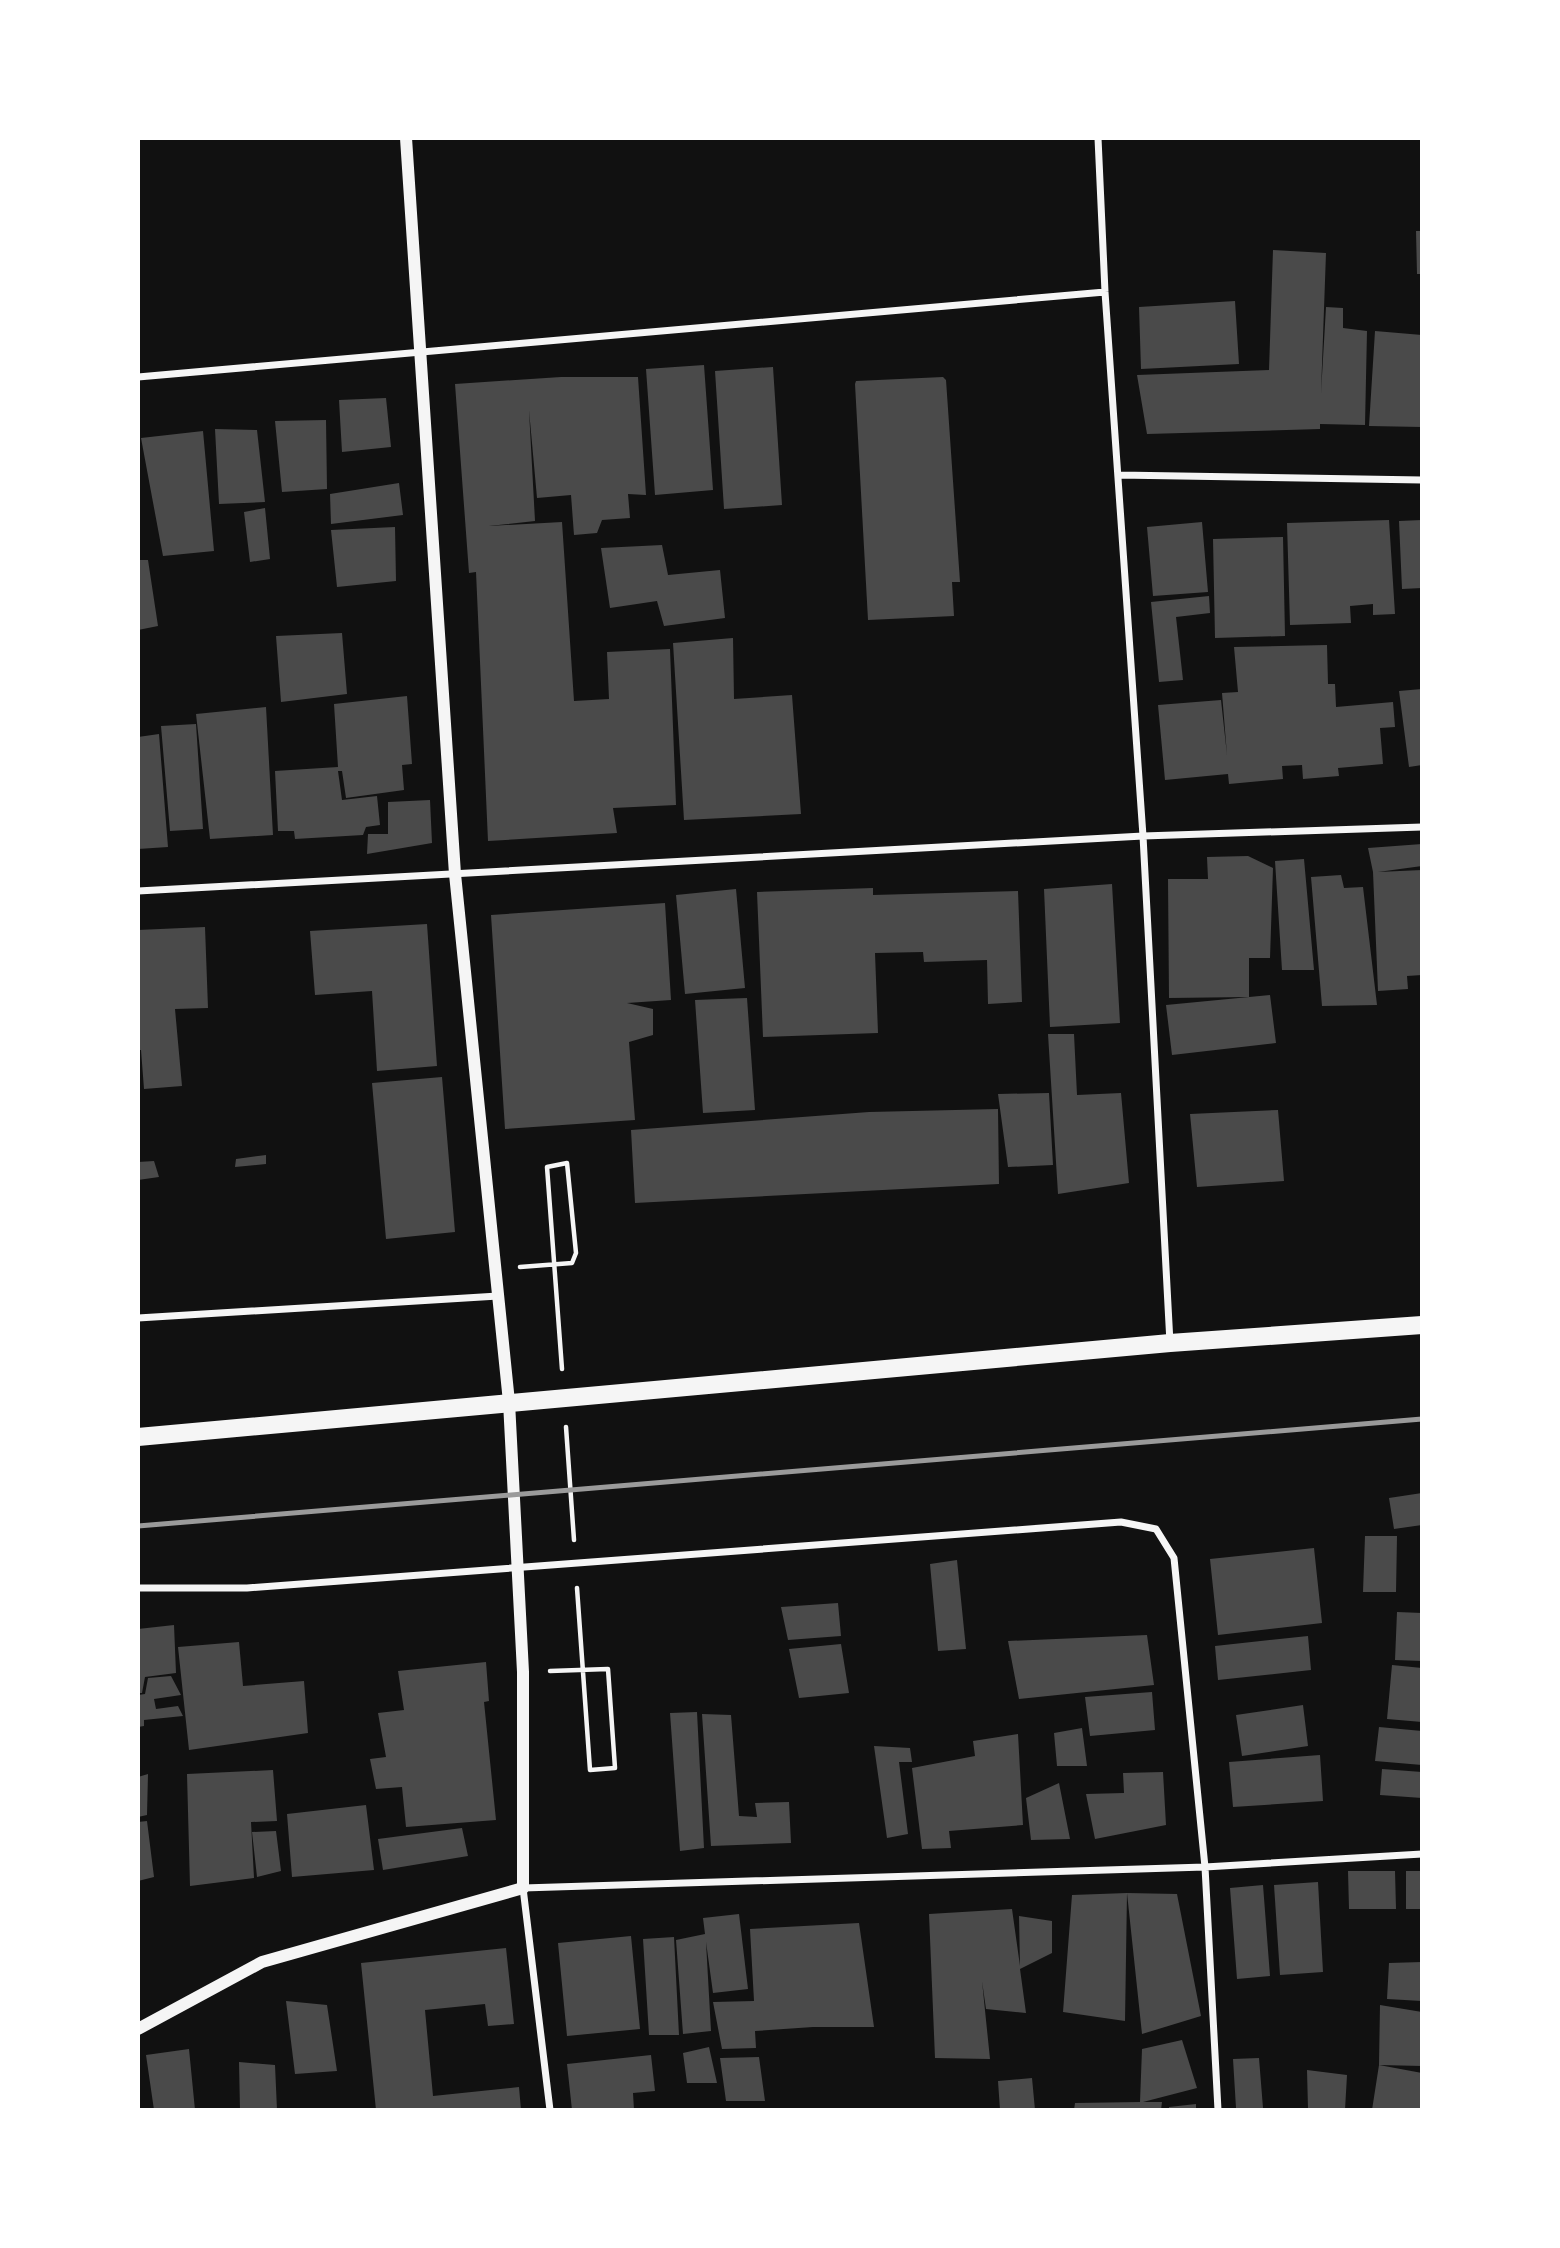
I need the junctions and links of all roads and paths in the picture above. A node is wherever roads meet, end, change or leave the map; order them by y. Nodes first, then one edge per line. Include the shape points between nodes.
1 (407, 138) edge
2 (1098, 138) edge
3 (1105, 292) junction
4 (421, 352) junction
5 (138, 377) edge
6 (1119, 475) junction
7 (1422, 480) edge
8 (1422, 827) edge
9 (1143, 836) junction
10 (455, 874) junction
11 (138, 891) edge
12 (495, 1268) junction
13 (498, 1296) junction
14 (138, 1318) edge
15 (1422, 1325) edge
16 (1170, 1343) junction
17 (562, 1372) dead end
18 (509, 1402) junction
19 (565, 1413) dead end
20 (138, 1437) edge
21 (574, 1550) dead end
22 (517, 1567) junction
23 (576, 1578) dead end
24 (138, 1588) edge
25 (523, 1672) junction
26 (1422, 1854) edge
27 (1205, 1867) junction
28 (523, 1888) junction
29 (138, 2029) edge
30 (550, 2110) edge
31 (1218, 2110) edge

1 - 4 street
2 - 3 street
3 - 4 street
3 - 6 street
4 - 5 street
4 - 10 street
6 - 7 street
6 - 9 street
8 - 9 street
9 - 10 street
9 - 16 street
10 - 11 street
10 - 12 street
12 - 13 street
12 - 17 path via 572,1263 576,1253 567,1163 547,1167
13 - 14 street
13 - 18 street
15 - 16 main road
16 - 18 main road
18 - 20 main road
18 - 22 street
19 - 21 path
22 - 24 street via 247,1588
22 - 25 street
22 - 27 street via 1121,1522 1156,1529 1174,1558
23 - 25 path via 590,1770 615,1768 608,1669
25 - 28 street
26 - 27 street
27 - 28 street
27 - 31 street
28 - 29 street via 262,1962
28 - 30 street

